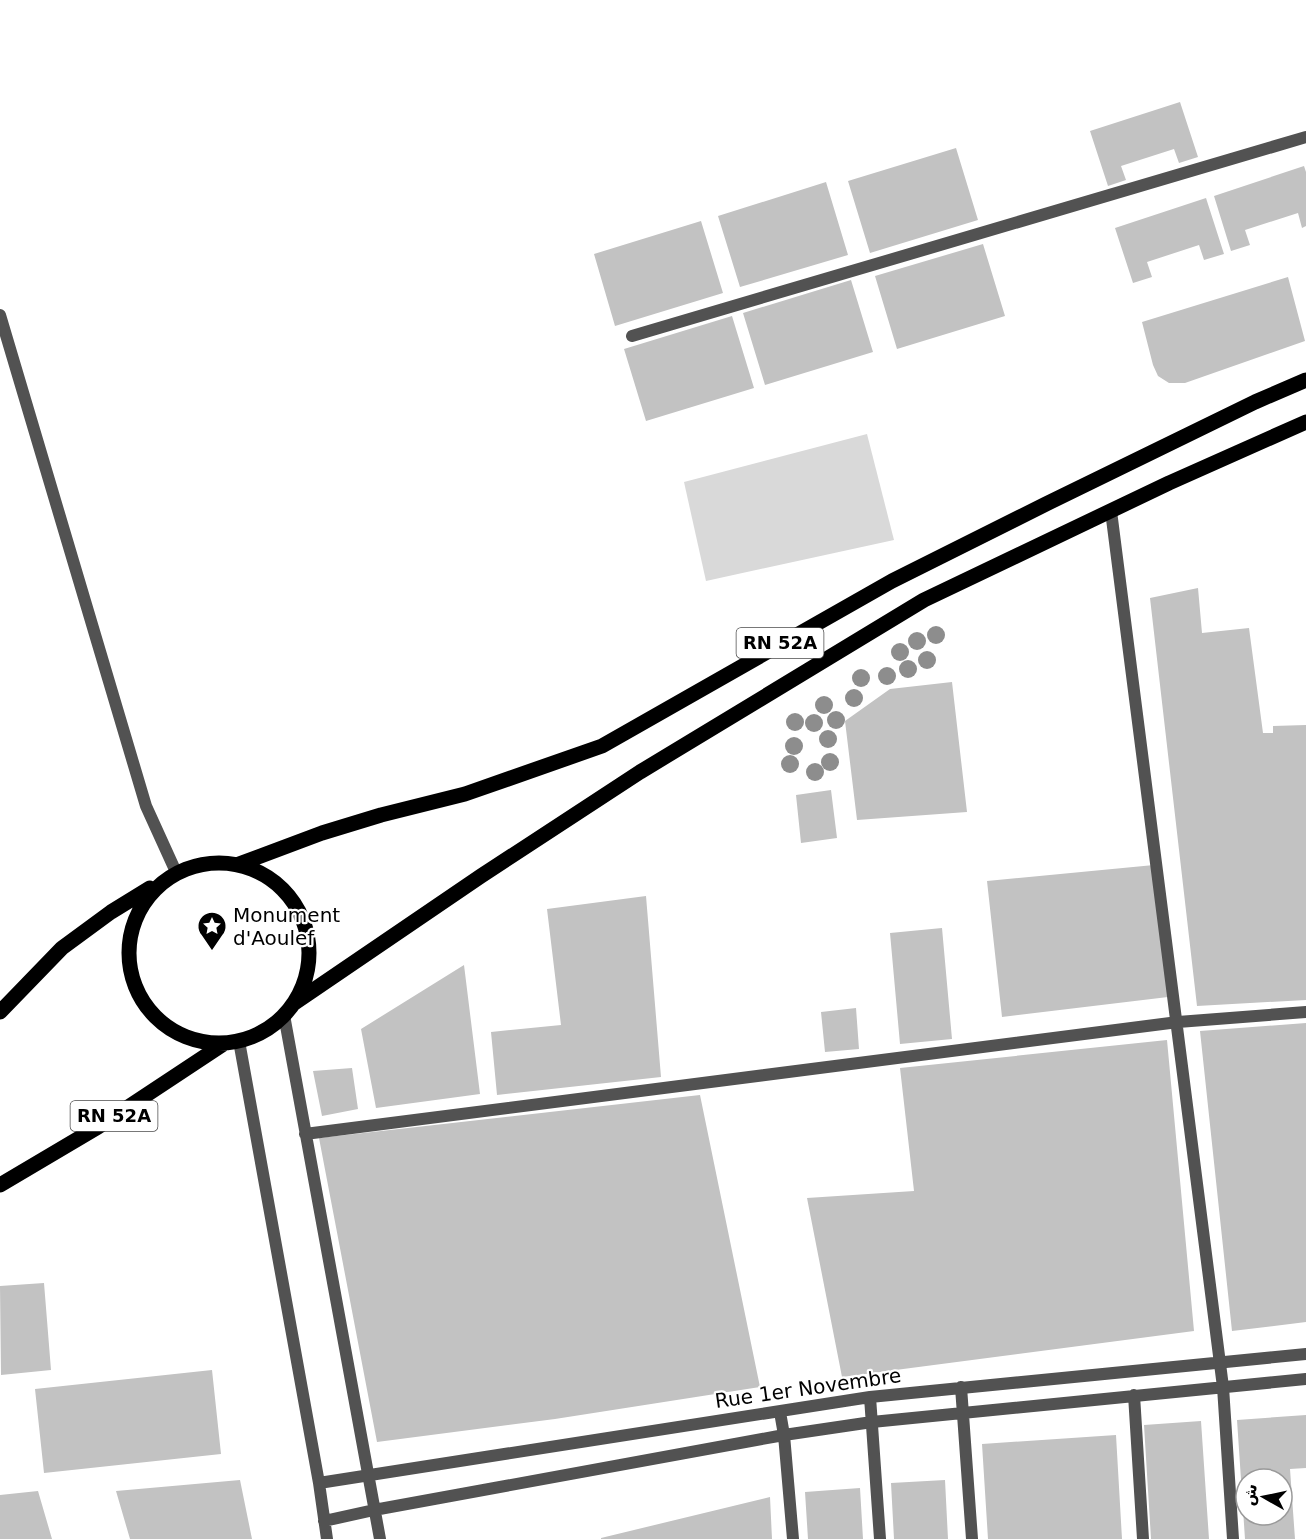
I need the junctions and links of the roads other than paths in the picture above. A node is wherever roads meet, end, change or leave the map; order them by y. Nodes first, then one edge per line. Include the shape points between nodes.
1 (1306, 137) edge
2 (0, 315) edge
3 (632, 336) dead end
4 (1306, 380) edge
5 (1306, 422) edge
6 (1111, 511) junction
7 (239, 864) junction
8 (176, 872) junction
9 (288, 1010) junction
10 (0, 1012) edge
11 (1306, 1012) edge
12 (1178, 1022) junction
13 (232, 1042) junction
14 (305, 1134) junction
15 (0, 1185) edge
16 (1306, 1354) edge
17 (1219, 1362) junction
18 (1306, 1379) edge
19 (961, 1387) junction
20 (1222, 1387) junction
21 (1134, 1395) junction
22 (870, 1397) junction
23 (780, 1412) junction
24 (963, 1412) junction
25 (872, 1422) junction
26 (784, 1435) junction
27 (369, 1474) junction
28 (319, 1483) junction
29 (374, 1510) junction
30 (324, 1521) junction
31 (327, 1539) edge
32 (380, 1539) edge
33 (793, 1539) edge
34 (880, 1539) edge
35 (972, 1539) edge
36 (1143, 1539) edge
37 (1233, 1539) edge

1 - 3 street
2 - 8 street via 144,797
4 - 7 main road, RN 52A via 892,581 602,746 465,794 322,833
5 - 6 main road, RN 52A
6 - 9 main road, RN 52A via 924,600 640,772
6 - 12 street
7 - 8 main road via 217,861
7 - 9 main road via 257,870 288,894 306,929 308,968
8 - 10 main road via 62,948
8 - 13 main road via 157,885 133,923 128,945 136,989 147,1008 182,1036 203,1042
9 - 13 main road via 263,1031
9 - 14 street
11 - 12 street
12 - 14 street
12 - 17 street
13 - 15 main road, RN 52A
13 - 28 street
14 - 27 street
16 - 17 street, Rue 1er Novembre
17 - 19 street, Rue 1er Novembre
17 - 20 street
18 - 20 street
19 - 22 street, Rue 1er Novembre
19 - 24 street
20 - 21 street
20 - 37 street
21 - 24 street
21 - 36 street
22 - 23 street, Rue 1er Novembre
22 - 25 street
23 - 26 street
23 - 27 street, Rue 1er Novembre
24 - 25 street
24 - 35 street
25 - 26 street
25 - 34 street
26 - 29 street
26 - 33 street
27 - 28 street, Rue 1er Novembre
27 - 29 street
28 - 30 street
29 - 30 street
29 - 32 street
30 - 31 street

